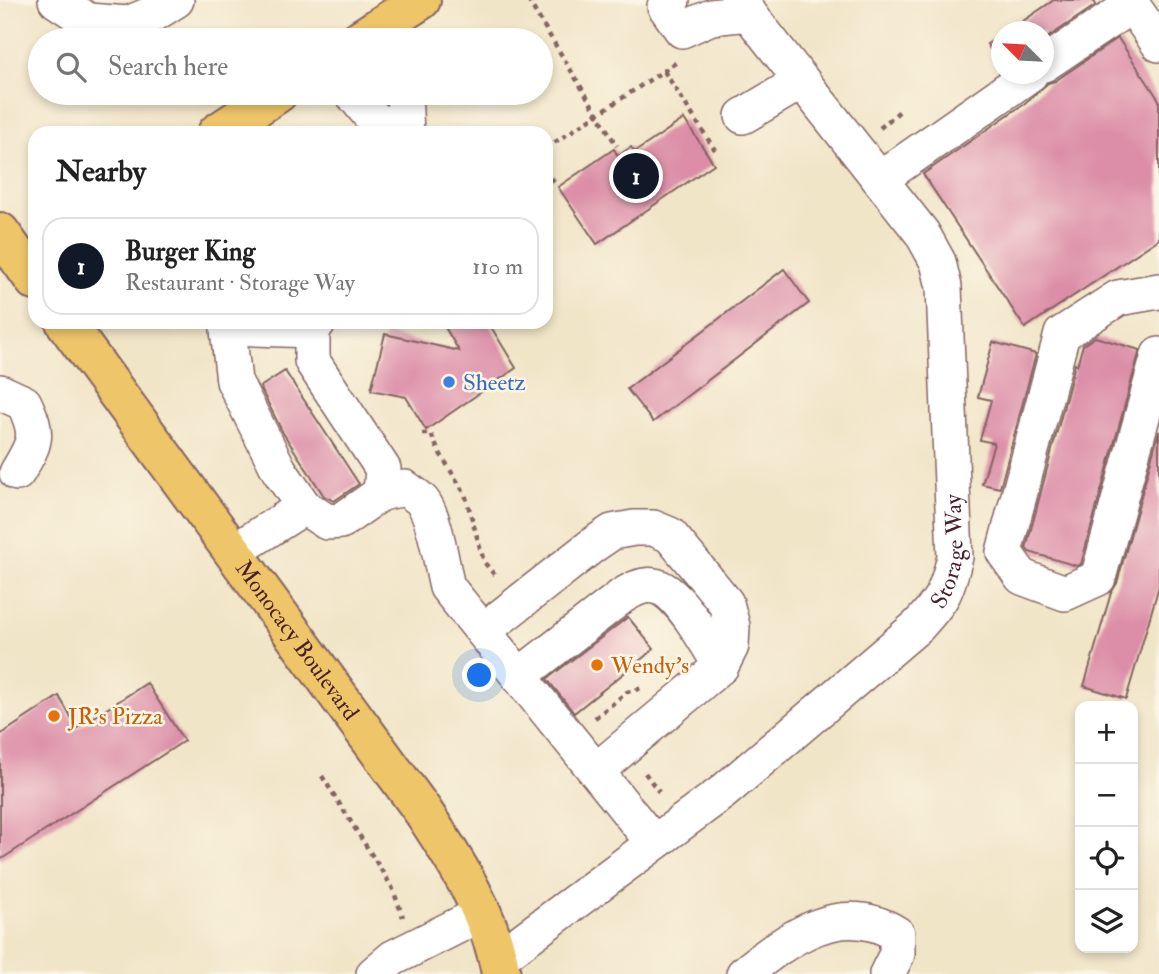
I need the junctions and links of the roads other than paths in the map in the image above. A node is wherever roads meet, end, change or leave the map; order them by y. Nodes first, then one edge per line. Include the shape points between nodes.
1 (56, 0) edge
2 (176, 0) edge
3 (411, 2) edge
4 (744, 7) edge
5 (382, 28) edge
6 (680, 29) edge
7 (1159, 44) edge
8 (1054, 57) edge
9 (802, 81) junction
10 (1016, 84) edge
11 (260, 105) edge
12 (362, 105) edge
13 (405, 105) edge
14 (743, 116) dead end
15 (228, 126) edge
16 (385, 126) edge
17 (406, 126) edge
18 (880, 179) junction
19 (1159, 291) edge
20 (70, 329) edge
21 (229, 329) edge
22 (315, 329) edge
23 (1159, 355) edge
24 (0, 392) edge
25 (17, 473) dead end
26 (381, 493) junction
27 (304, 508) junction
28 (233, 552) junction
29 (483, 631) junction
30 (721, 666) junction
31 (519, 676) junction
32 (596, 772) junction
33 (653, 842) junction
34 (481, 914) junction
35 (499, 967) edge
36 (373, 974) edge
37 (744, 974) edge
38 (887, 974) edge

1 - 2 street via 88,20 128,24
3 - 5 main road
4 - 6 street
4 - 9 street, Storage Way
7 - 8 street via 1132,5
9 - 14 street
9 - 18 street, Storage Way
10 - 18 street
11 - 15 main road
12 - 16 street
13 - 17 street
18 - 33 street, Storage Way via 922,233 938,262 944,287 955,557 946,591 918,626 723,792
19 - 23 street via 1118,298 1062,334 1004,552 1022,577 1065,593 1098,578
20 - 28 main road, Monocacy Boulevard
21 - 27 street via 234,381 279,470
22 - 26 street via 313,361 383,469
24 - 25 street via 24,403 34,425 33,445
26 - 27 street via 341,521 327,522
26 - 29 street via 405,488 423,502 435,529 447,587
27 - 28 street
28 - 34 main road, Monocacy Boulevard via 422,810
29 - 30 street via 612,532 653,528 670,535 726,603 731,646
29 - 31 street
30 - 31 street via 671,593 656,585 622,596
30 - 32 street
31 - 32 street
32 - 33 street
33 - 35 street, Storage Way
34 - 35 main road, Monocacy Boulevard
34 - 36 street via 393,958
37 - 38 street via 773,951 840,920 882,925 897,934 897,954

